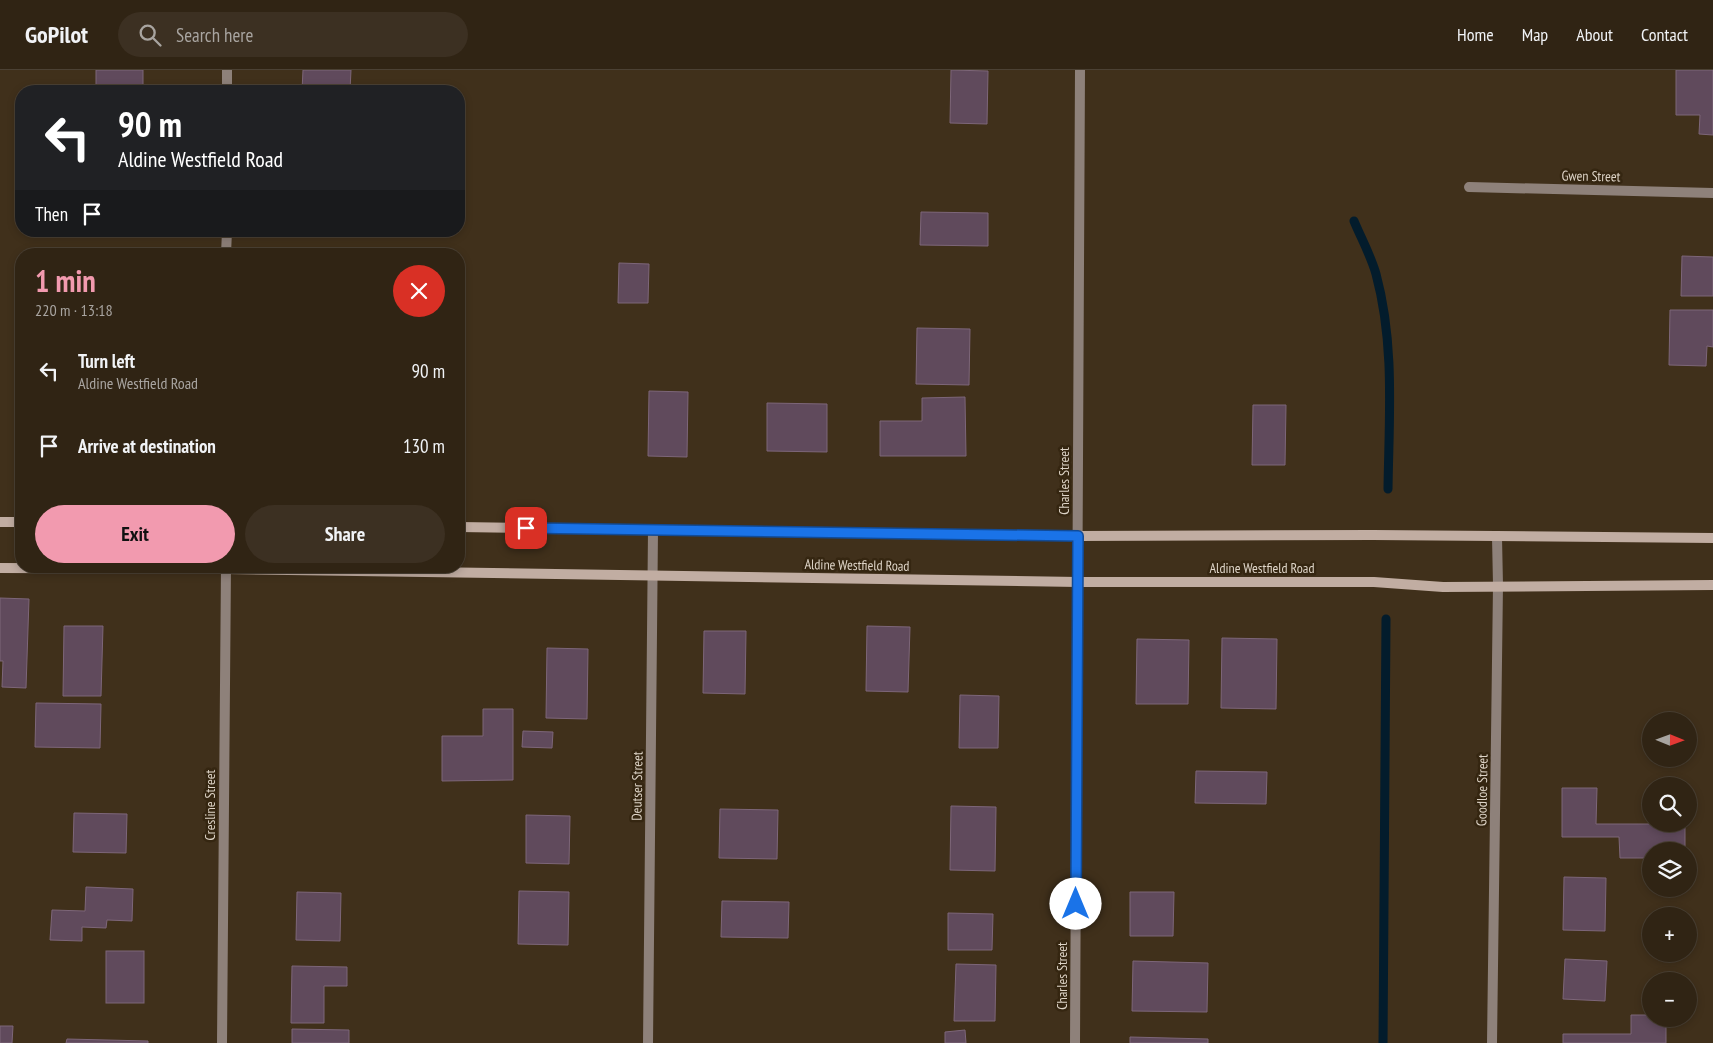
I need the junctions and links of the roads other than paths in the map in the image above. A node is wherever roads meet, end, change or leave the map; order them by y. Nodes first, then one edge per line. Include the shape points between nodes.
1 (227, 70) edge
2 (1080, 70) edge
3 (227, 85) edge
4 (1469, 187) dead end
5 (1713, 193) edge
6 (0, 522) edge
7 (15, 522) edge
8 (465, 526) edge
9 (653, 530) junction
10 (1078, 536) junction
11 (1498, 537) junction
12 (1713, 538) edge
13 (0, 568) edge
14 (15, 568) edge
15 (465, 572) edge
16 (226, 573) edge
17 (653, 576) junction
18 (1078, 582) junction
19 (1498, 585) junction
20 (1713, 585) edge
21 (222, 1043) edge
22 (648, 1043) edge
23 (1075, 1043) edge
24 (1492, 1043) edge

1 - 3 street
2 - 10 street, Charles Street
4 - 5 street, Gwen Street
6 - 7 main road
8 - 9 main road
9 - 10 main road
9 - 17 street, Deutser Street
10 - 11 main road
10 - 18 street, Charles Street
11 - 12 main road
11 - 19 street, Goodloe Street
13 - 14 main road, Aldine Westfield Road
15 - 17 main road, Aldine Westfield Road
16 - 21 street, Cresline Street
17 - 18 main road, Aldine Westfield Road
17 - 22 street, Deutser Street
18 - 19 main road, Aldine Westfield Road
18 - 23 street, Charles Street
19 - 20 main road, Aldine Westfield Road
19 - 24 street, Goodloe Street

